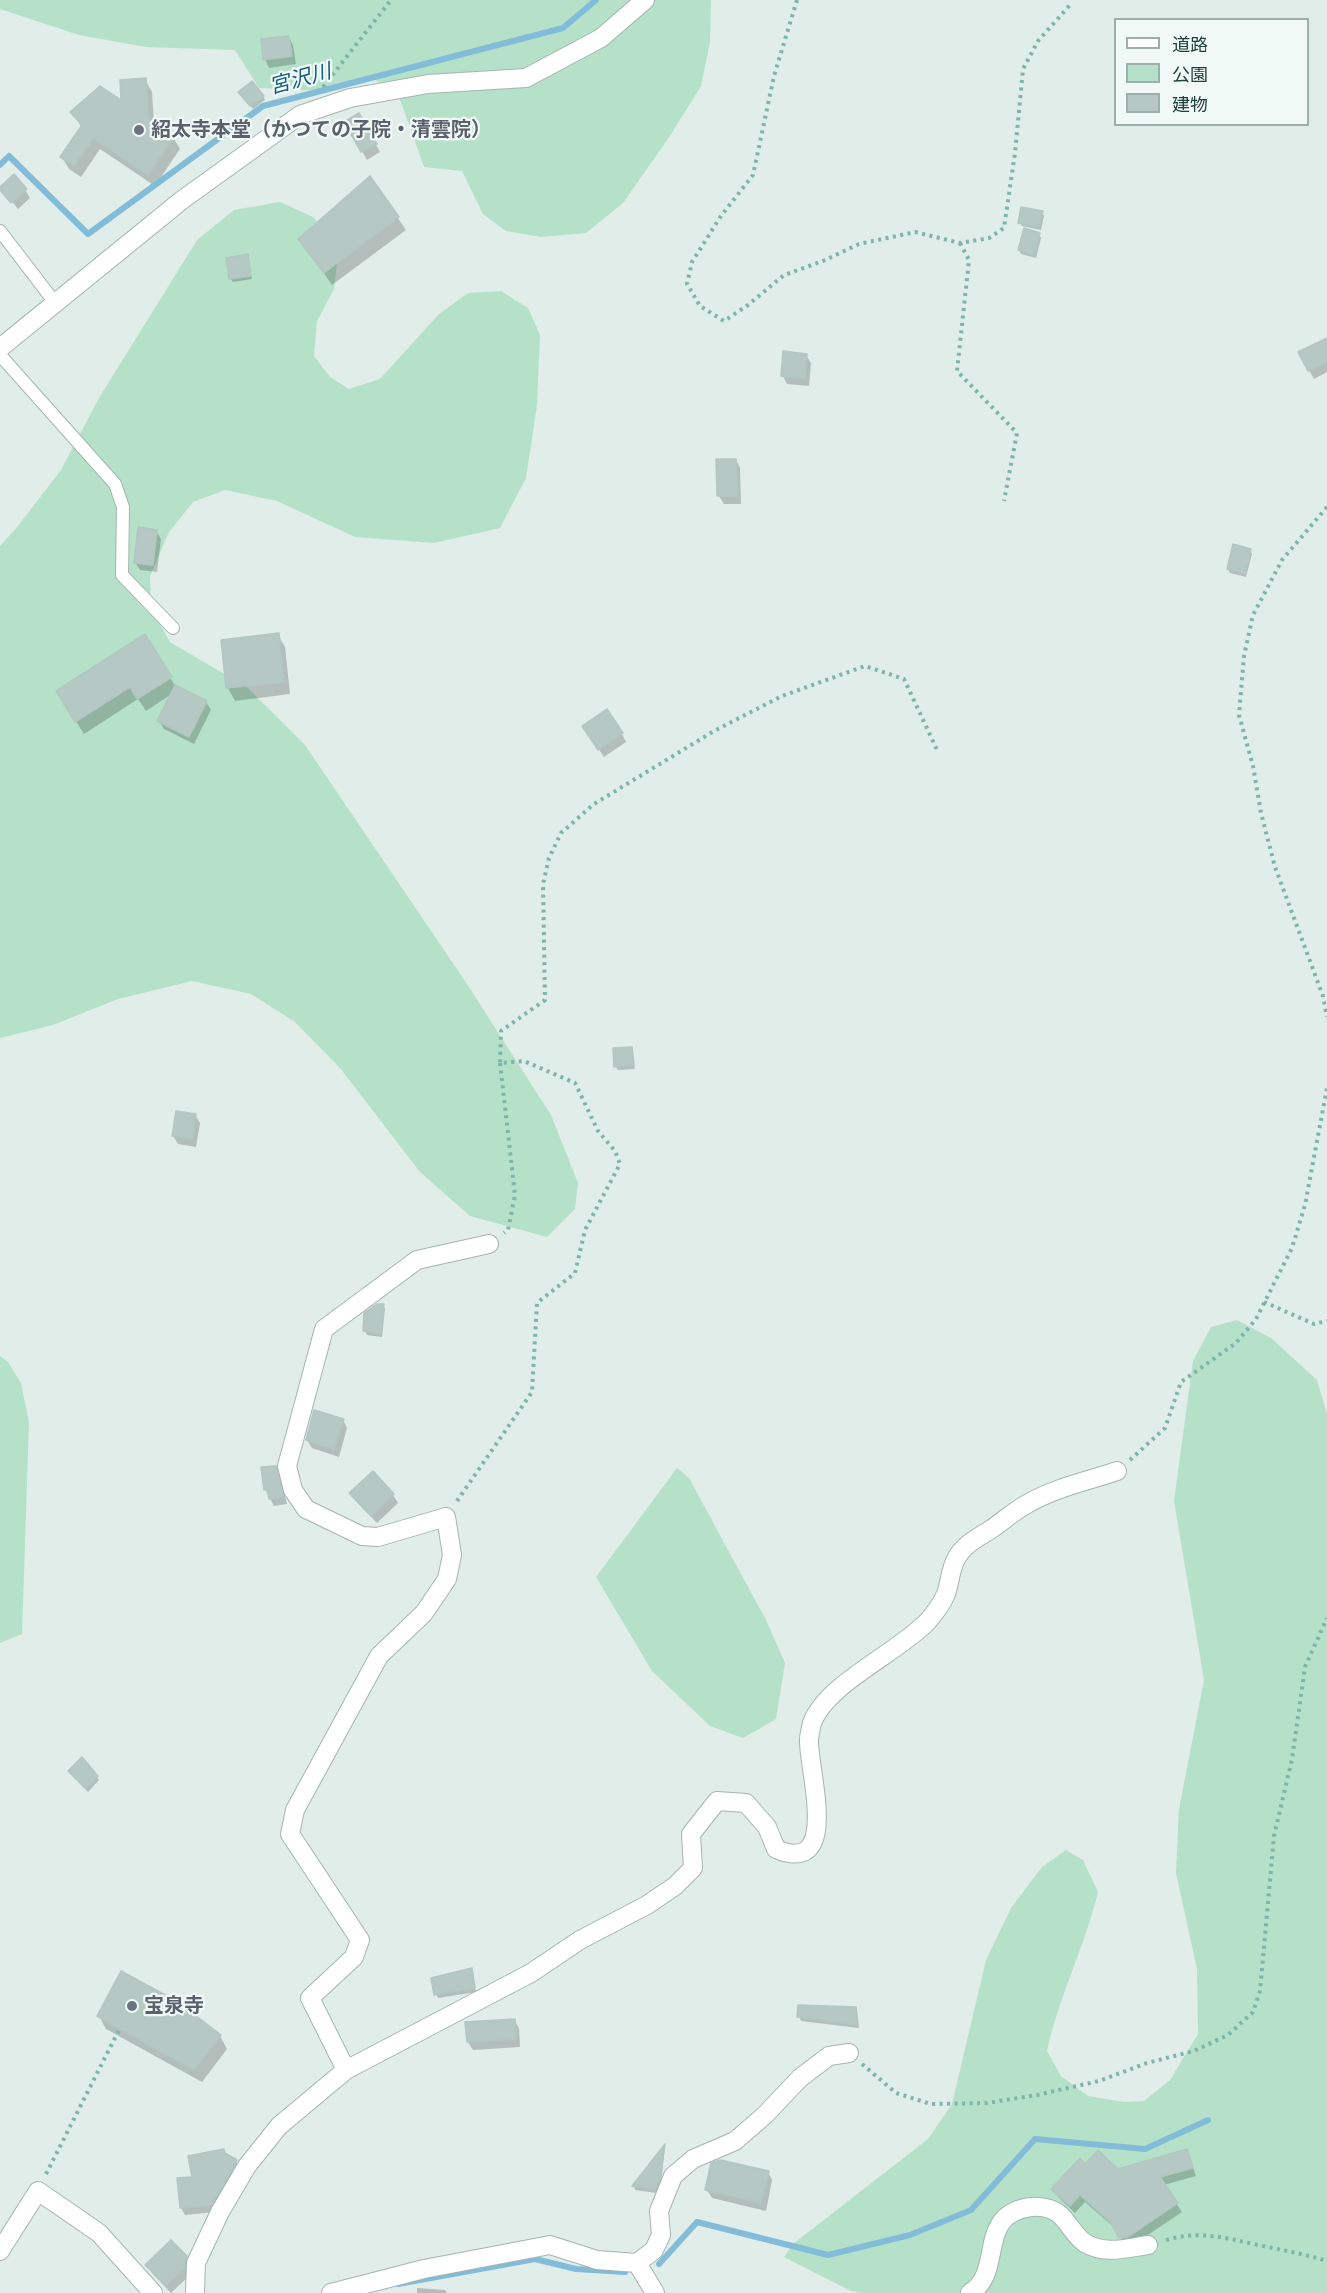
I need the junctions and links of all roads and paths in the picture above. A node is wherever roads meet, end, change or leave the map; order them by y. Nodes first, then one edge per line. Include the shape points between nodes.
1 (391, 0) edge
2 (645, 0) edge
3 (797, 0) edge
4 (1070, 5) dead end
5 (332, 76) dead end
6 (0, 231) edge
7 (960, 243) junction
8 (56, 304) junction
9 (0, 348) edge
10 (0, 355) edge
11 (1004, 501) dead end
12 (1327, 507) edge
13 (172, 628) dead end
14 (938, 752) dead end
15 (1327, 1017) edge
16 (500, 1063) junction
17 (1327, 1088) edge
18 (489, 1245) joint
19 (1264, 1302) junction
20 (1327, 1321) edge
21 (1117, 1471) joint
22 (446, 1517) junction
23 (1327, 1618) edge
24 (120, 2028) dead end
25 (849, 2053) joint
26 (346, 2070) junction
27 (38, 2191) junction
28 (1148, 2245) joint
29 (0, 2251) edge
30 (1327, 2261) edge
31 (637, 2263) junction
32 (376, 2288) edge
33 (153, 2293) edge
34 (195, 2293) edge
35 (331, 2293) edge
36 (655, 2293) edge
37 (970, 2293) edge

1 - 5 path
2 - 8 street via 601,38 526,78 428,84 350,98 300,115 183,200
3 - 7 path via 774,76 753,175 692,262 687,284 700,306 724,321 784,276 860,244 915,232
4 - 7 path via 1038,41 1023,69 1016,153 1004,228 989,238
6 - 8 lane
7 - 11 path via 969,260 957,370 1017,433
8 - 9 street
10 - 13 lane via 116,484 123,507 122,575
12 - 15 path via 1282,560 1253,615 1244,656 1239,715 1275,867 1323,996
14 - 16 path via 904,679 865,666 782,696 714,731 594,804 561,833 549,858 543,884 545,1000 501,1030
16 - 18 path via 515,1195 508,1230
16 - 22 path via 524,1061 575,1083 598,1131 615,1151 620,1164 585,1230 575,1273 537,1303 532,1392
17 - 19 path via 1305,1205 1292,1248
18 - 22 street via 417,1260 324,1329 287,1467 293,1490 306,1509 362,1536 378,1538
19 - 20 path via 1314,1324
19 - 21 path via 1236,1343 1182,1382 1166,1428
21 - 26 street via 1035,1500 966,1545 955,1560 945,1596 928,1621 823,1705 809,1740 817,1830 804,1853 791,1855 776,1849 767,1827 746,1803 717,1802 691,1834 693,1868 675,1886 531,1973
22 - 26 street via 452,1555 447,1579 424,1613 380,1656 295,1810 290,1834 360,1940 354,1957 310,1998
23 - 25 path via 1305,1667 1292,1759 1274,1836 1260,1991 1253,2012 1228,2035 1194,2051 1100,2081 987,2103 931,2104 896,2094
24 - 27 path
25 - 31 street via 829,2056 800,2078 735,2141 693,2159 673,2176 659,2211 661,2235 654,2250
26 - 34 street via 279,2126 247,2166 195,2264
27 - 29 street
27 - 33 street via 99,2233
28 - 30 path via 1182,2235 1226,2236
28 - 37 street via 1108,2251 1085,2242 1060,2215 1042,2206 1023,2208 1005,2217 994,2234 985,2279
31 - 32 street via 597,2260 550,2245 424,2269
31 - 36 street
32 - 35 street

